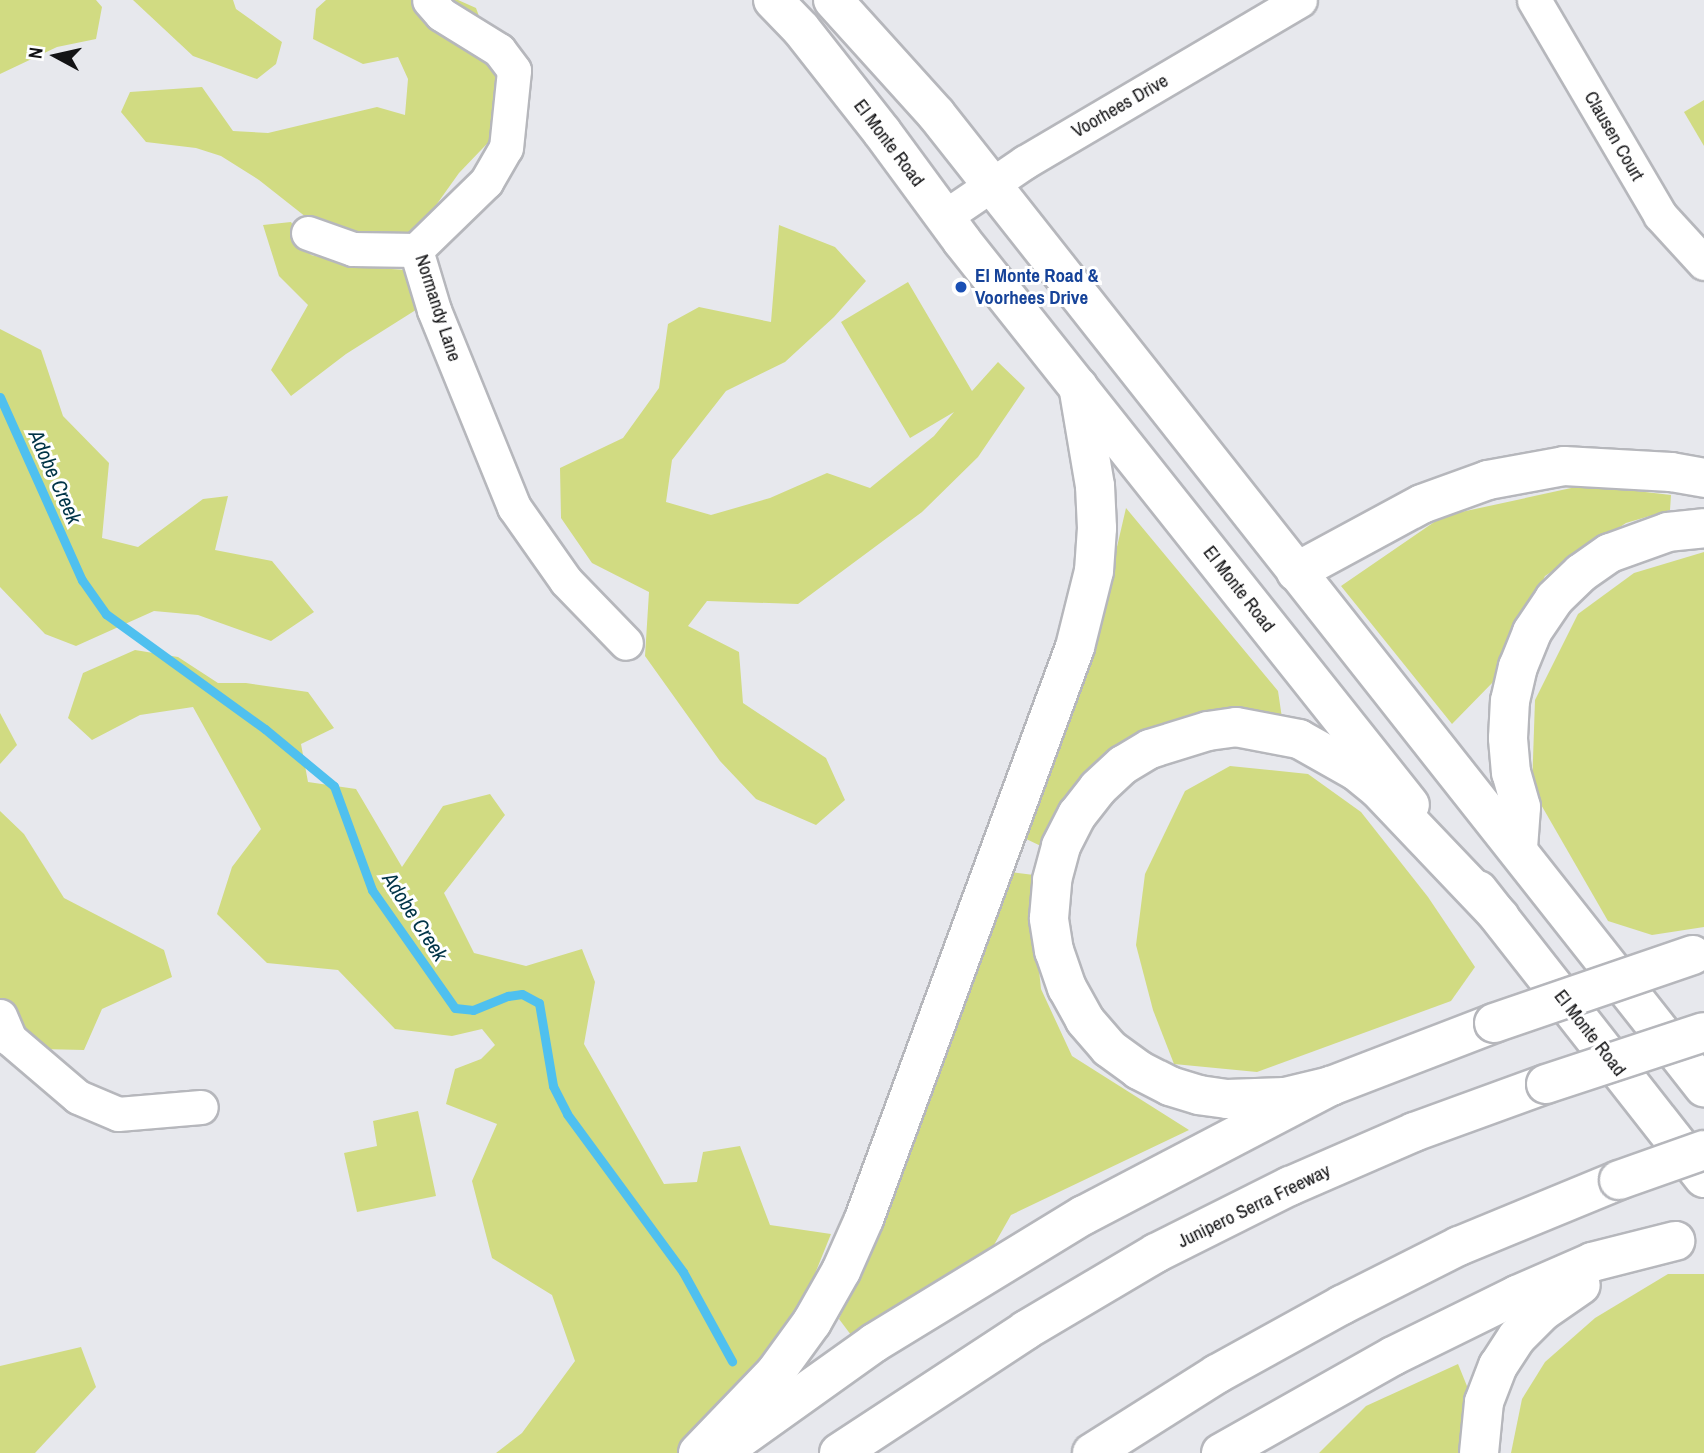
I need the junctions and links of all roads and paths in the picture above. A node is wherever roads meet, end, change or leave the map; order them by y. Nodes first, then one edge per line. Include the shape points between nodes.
1 (429, 0) edge
2 (773, 0) edge
3 (833, 0) edge
4 (1300, 0) edge
5 (1534, 0) edge
6 (990, 183) junction
7 (944, 218) junction
8 (308, 233) dead end
9 (416, 250) junction
10 (1704, 263) edge
11 (1078, 386) junction
12 (1704, 478) edge
13 (1704, 528) edge
14 (1296, 572) junction
15 (626, 643) dead end
16 (1518, 848) junction
17 (1500, 918) junction
18 (1700, 953) edge
19 (0, 1016) edge
20 (1704, 1032) edge
21 (1331, 1086) junction
22 (1704, 1087) edge
23 (201, 1107) dead end
24 (1704, 1150) edge
25 (1704, 1178) edge
26 (1690, 1236) edge
27 (698, 1453) edge
28 (722, 1453) edge
29 (839, 1453) edge
30 (1092, 1453) edge
31 (1221, 1453) edge
32 (1479, 1453) edge

1 - 9 street, Normandy Lane via 441,14 499,50 514,70 506,148 486,182
2 - 7 main road, El Monte Road via 882,132
3 - 6 main road via 936,114
4 - 6 street, Voorhees Drive
5 - 10 street, Clausen Court via 1660,215
6 - 7 street, Voorhees Drive
6 - 14 main road
7 - 11 main road, El Monte Road
8 - 9 street via 353,248
9 - 15 street, Normandy Lane via 434,310 514,507 566,581
11 - 17 main road, El Monte Road
11 - 27 main road via 1095,486 1097,528 1094,571 1075,647 841,1271 775,1373
12 - 14 main road via 1564,466 1488,480 1422,505
13 - 16 main road via 1668,532 1610,553 1554,599 1532,632 1518,667 1507,738 1521,807
14 - 16 main road
16 - 22 main road
17 - 21 main road via 1378,789 1299,739 1237,727 1208,731 1150,749 1098,788 1061,846 1049,918 1066,988 1085,1020 1109,1048 1139,1070 1199,1095 1285,1097
17 - 25 main road, El Monte Road
18 - 21 main road, bridge via 1494,1023
19 - 23 street via 10,1039 78,1097 118,1114
20 - 29 main road, Junipero Serra Freeway, bridge via 1546,1084 1290,1186 1156,1253 1026,1330
21 - 28 main road via 1152,1177 1015,1255 874,1343
24 - 30 main road, bridge via 1459,1246 1217,1374
26 - 31 main road via 1592,1262 1517,1295 1393,1356
26 - 32 main road via 1570,1291 1517,1337 1498,1366 1484,1402

